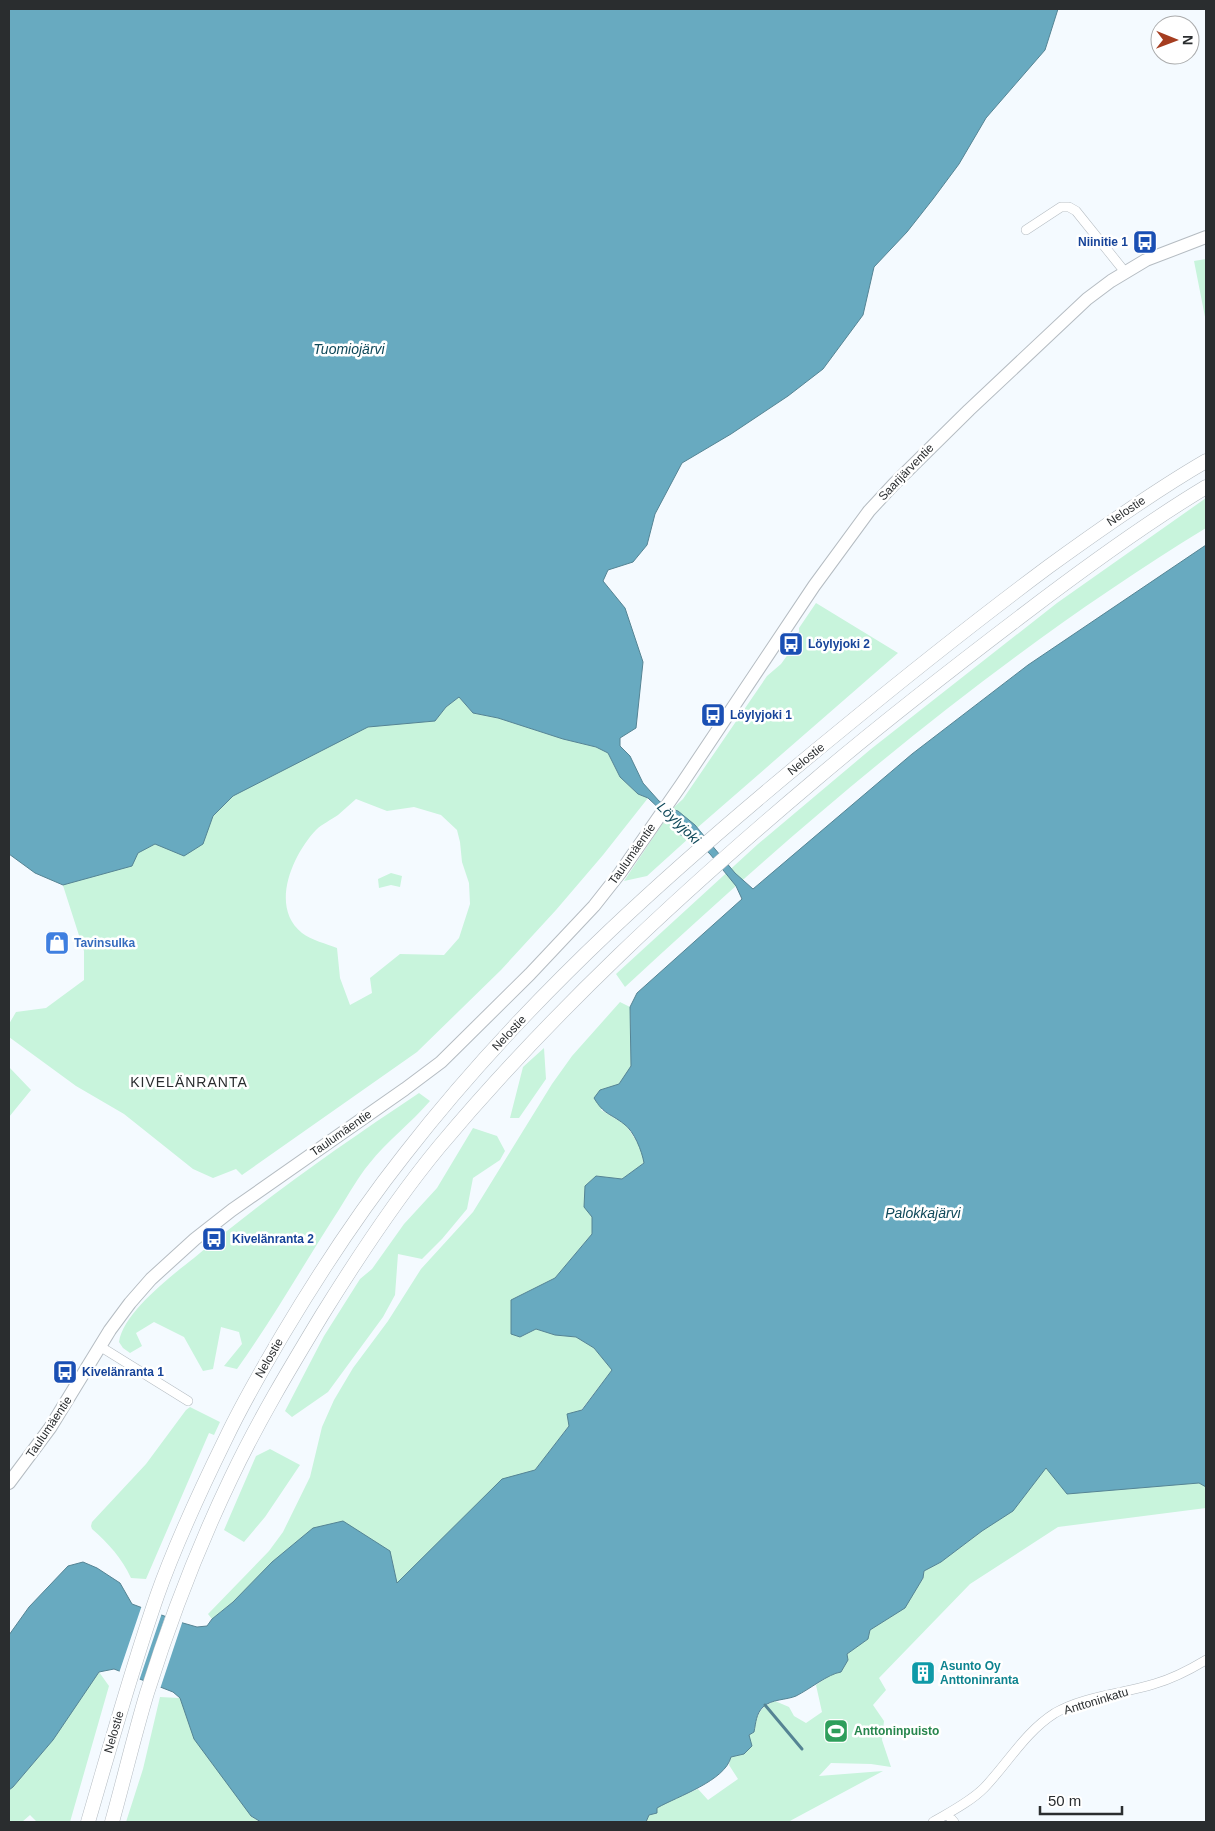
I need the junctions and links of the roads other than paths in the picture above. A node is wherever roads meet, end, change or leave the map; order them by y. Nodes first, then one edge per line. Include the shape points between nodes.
1 (1026, 230) dead end
2 (1206, 237) edge
3 (1126, 272) junction
4 (1206, 461) edge
5 (1206, 487) edge
6 (678, 789) joint
7 (101, 1347) junction
8 (188, 1401) dead end
9 (9, 1483) edge
10 (1206, 1660) edge
11 (947, 1814) junction
12 (88, 1822) edge
13 (112, 1822) edge
14 (933, 1822) edge
15 (954, 1822) edge

1 - 3 street via 1061,207 1068,207 1076,211
2 - 3 main road, Saarijärventie via 1168,250
3 - 6 main road, Saarijärventie via 1088,299 1025,357 928,449 869,511
4 - 12 highway, Nelostie via 1122,514 963,631 696,852 505,1036 404,1154 306,1295 227,1435 159,1592
5 - 13 highway, Nelostie via 1128,537 976,650 864,738 728,855 568,1006 438,1149 345,1278 280,1383 231,1478 180,1599 146,1699
6 - 7 main road, Taulumäentie via 594,906 441,1062 195,1239 150,1279 110,1330
7 - 8 street
7 - 9 main road, Taulumäentie via 50,1428
10 - 11 street, Anttoninkatu via 1156,1684 1090,1700 1055,1714 1019,1744 983,1788
11 - 14 street, Anttoninkatu
11 - 15 street

